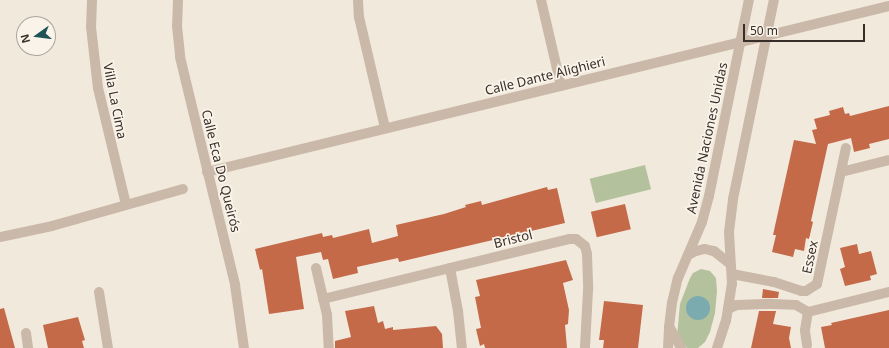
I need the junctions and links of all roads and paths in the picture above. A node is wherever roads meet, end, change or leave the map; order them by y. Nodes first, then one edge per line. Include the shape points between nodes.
1 (92, 0) edge
2 (178, 0) edge
3 (358, 0) edge
4 (541, 0) edge
5 (749, 0) edge
6 (774, 0) edge
7 (889, 6) edge
8 (767, 36) junction
9 (740, 42) junction
10 (561, 86) junction
11 (385, 128) junction
12 (846, 148) dead end
13 (889, 160) edge
14 (207, 172) junction
15 (841, 172) junction
16 (183, 189) dead end
17 (126, 205) junction
18 (0, 237) edge
19 (688, 255) junction
20 (316, 268) dead end
21 (450, 268) junction
22 (731, 269) junction
23 (99, 292) dead end
24 (889, 292) edge
25 (323, 298) junction
26 (728, 309) junction
27 (808, 312) junction
28 (669, 327) junction
29 (26, 333) dead end
30 (807, 345) dead end
31 (716, 347) edge
32 (28, 348) edge
33 (108, 348) edge
34 (244, 348) edge
35 (329, 348) edge
36 (462, 348) edge
37 (585, 348) edge
38 (668, 348) edge
39 (681, 348) edge

1 - 17 street, Villa La Cima via 91,27 98,88
2 - 14 street, Calle Eca Do Queirós via 180,57
3 - 11 street via 359,17
4 - 10 street
5 - 9 street, Avenida Naciones Unidas
6 - 8 street
7 - 8 street, Calle Dante Alighieri
8 - 9 street, Calle Dante Alighieri
8 - 22 street via 733,199 729,232
9 - 10 street, Calle Dante Alighieri
9 - 19 street, Avenida Naciones Unidas via 709,196 702,222
10 - 11 street, Calle Dante Alighieri
11 - 14 street, Calle Dante Alighieri
12 - 15 street, Essex
13 - 15 street
14 - 34 street, Calle Eca Do Queirós via 235,285
15 - 22 street, Essex via 817,284 814,288 802,291
16 - 17 street
17 - 18 street via 52,226
19 - 22 street via 696,250 714,251
19 - 28 street, Avenida Naciones Unidas via 678,278
20 - 25 street
21 - 25 street, Bristol
21 - 36 street
21 - 37 street, Bristol via 576,239 584,246 587,254
22 - 26 street
23 - 33 street
24 - 27 street
25 - 35 street
26 - 27 street via 737,305 771,304 796,305
26 - 31 street
27 - 30 street via 805,330
28 - 38 street, Avenida Naciones Unidas
28 - 39 street
29 - 32 street

